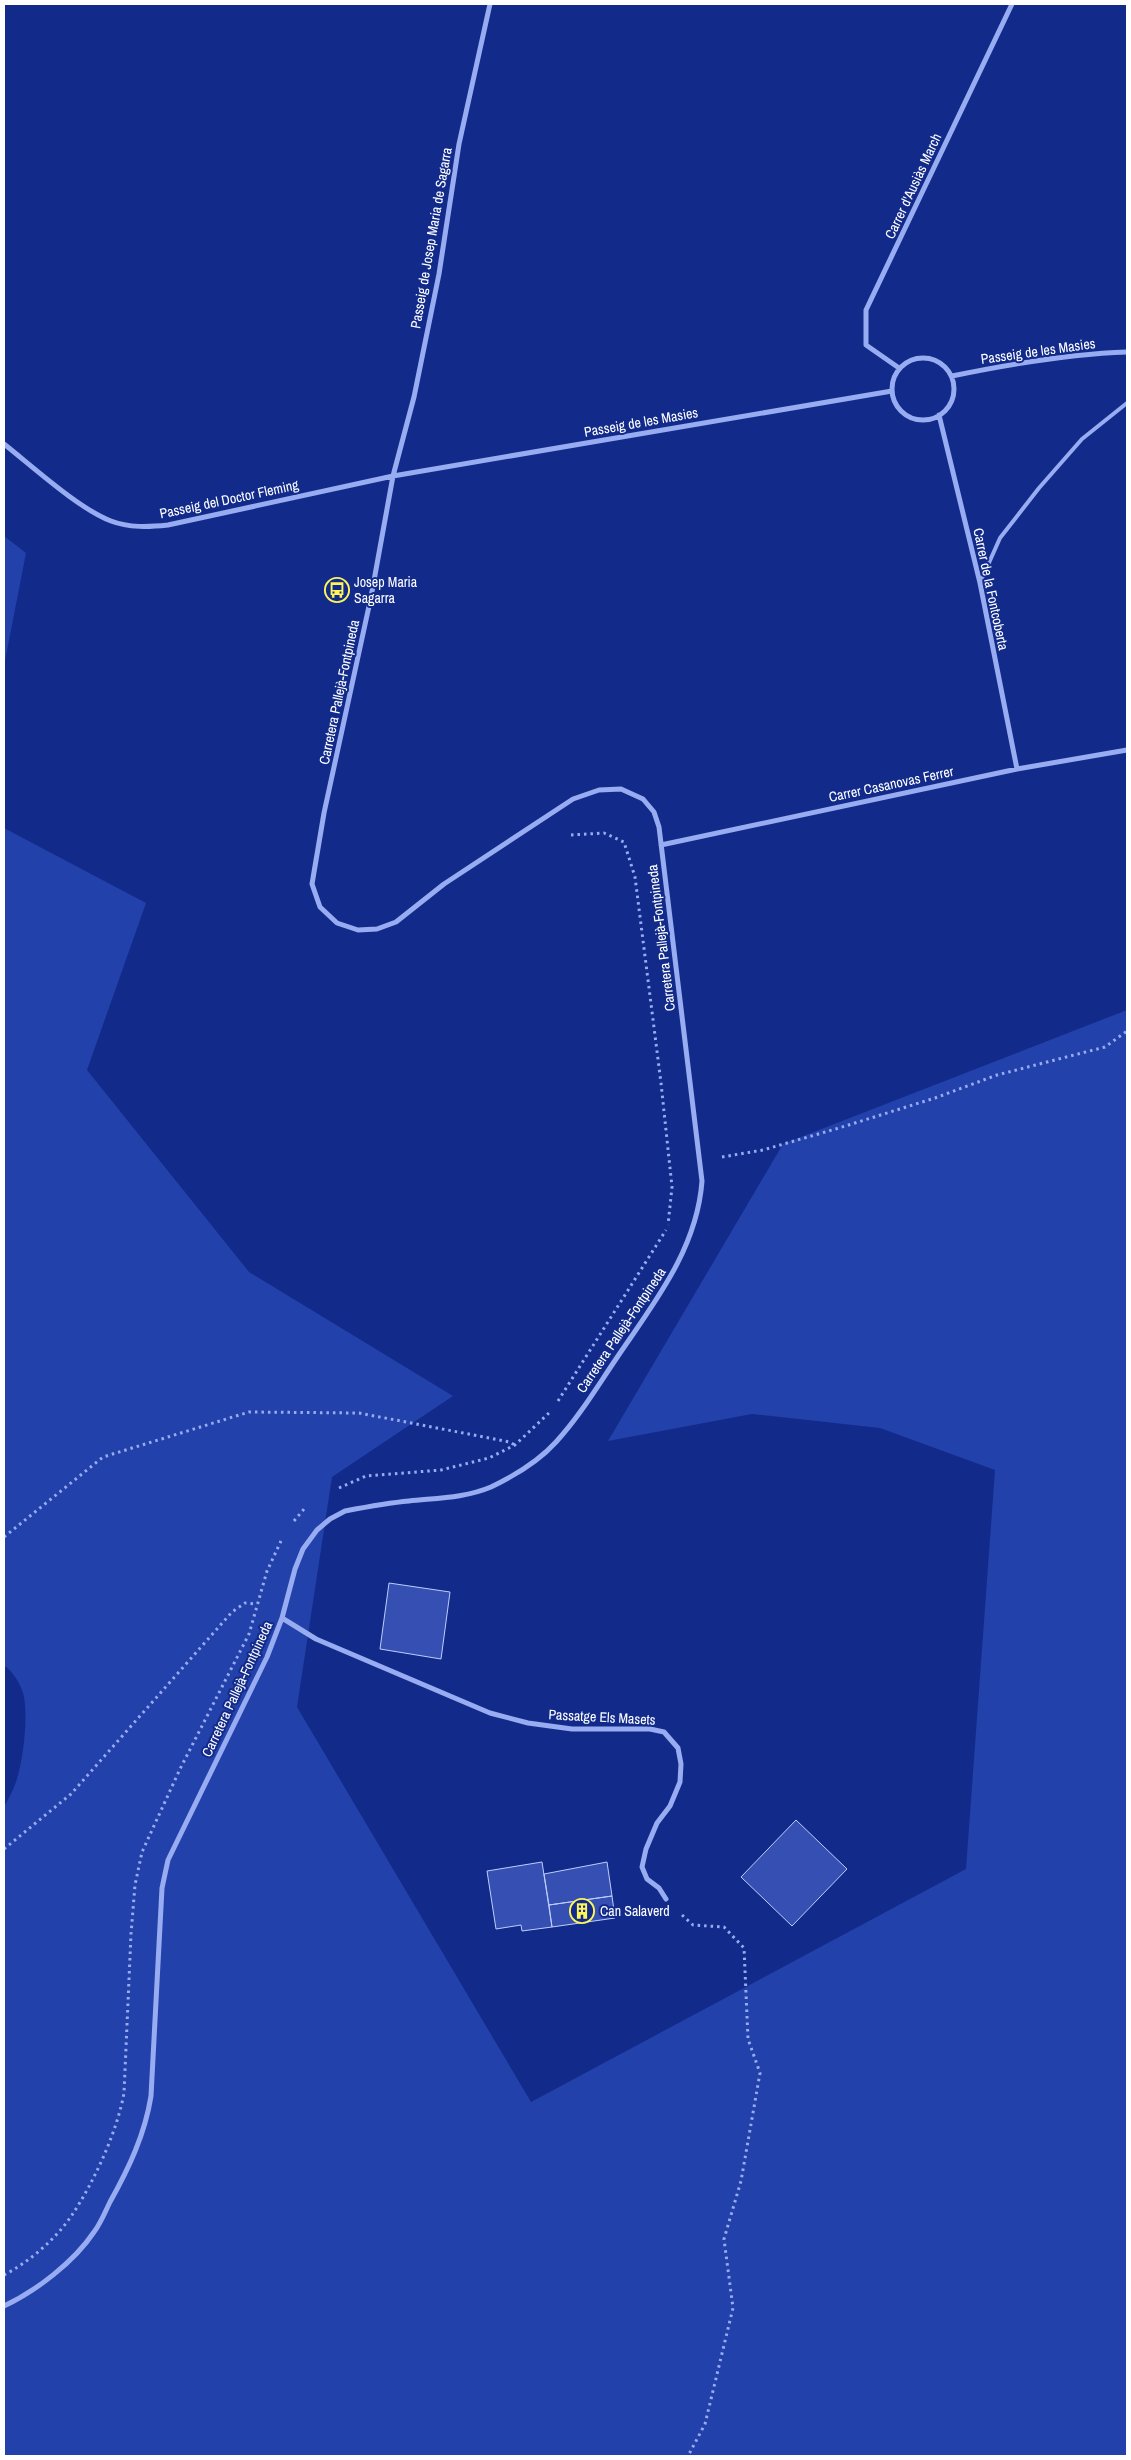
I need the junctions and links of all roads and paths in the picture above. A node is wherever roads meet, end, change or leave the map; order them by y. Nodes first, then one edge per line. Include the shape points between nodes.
1 (490, 4) edge
2 (1012, 4) edge
3 (1127, 352) edge
4 (899, 368) junction
5 (952, 376) junction
6 (892, 391) junction
7 (1127, 403) edge
8 (940, 416) junction
9 (4, 444) edge
10 (393, 476) junction
11 (980, 583) junction
12 (1127, 750) edge
13 (1017, 769) junction
14 (571, 835) dead end
15 (661, 845) junction
16 (1127, 1030) edge
17 (699, 1160) junction
18 (515, 1445) junction
19 (538, 1459) junction
20 (338, 1488) dead end
21 (306, 1508) dead end
22 (293, 1522) dead end
23 (4, 1537) edge
24 (282, 1538) dead end
25 (282, 1618) junction
26 (4, 1849) edge
27 (666, 1899) joint
28 (4, 2306) edge
29 (688, 2456) edge

1 - 10 street, Passeig de Josep Maria de Sagarra via 459,144 439,274 414,397
2 - 4 street, Carrer d'Ausiàs March via 866,310 866,346
3 - 5 street, Passeig de les Masies via 1003,365
4 - 5 street via 917,358 928,358 938,361
4 - 6 street
5 - 8 street via 952,402
6 - 8 street via 900,410 909,416 919,420
6 - 10 street, Passeig de les Masies
7 - 11 lane via 1082,439 1039,488 1000,538
8 - 11 street, Carrer de la Fontcoberta
9 - 10 street, Passeig del Doctor Fleming via 81,504 110,521 140,527 168,525
10 - 15 street, Carretera Pallejà-Fontpineda via 371,597 314,863 312,884 320,907 337,923 358,930 377,929 396,922 444,884 573,799 599,790 621,789 643,799 654,812
11 - 13 street, Carrer de la Fontcoberta
12 - 13 street, Carrer Casanovas Ferrer
13 - 15 street, Carrer Casanovas Ferrer
14 - 18 path, Carretera Pallejà-Fontpineda via 604,833 624,842 635,877 672,1187 668,1227 553,1409
15 - 17 street, Carretera Pallejà-Fontpineda
16 - 17 path via 1105,1047 997,1075 889,1113 763,1150
17 - 19 street, Carretera Pallejà-Fontpineda via 702,1181 700,1204 674,1274 580,1412 556,1443
18 - 19 path
18 - 20 path, Carretera Pallejà-Fontpineda via 489,1458 440,1470 366,1476
18 - 23 path via 359,1413 249,1412 103,1456
19 - 25 street, Carretera Pallejà-Fontpineda via 507,1479 469,1494 345,1511 330,1519 303,1549
21 - 22 path
24 - 26 path, Carretera Pallejà-Fontpineda via 266,1571 258,1604 245,1603 232,1612 71,1794
25 - 27 street, Passatge Els Masets via 316,1639 490,1713 528,1723 572,1729 650,1729 664,1732 678,1748 680,1782 670,1806 657,1822 642,1867 647,1878
25 - 28 street, Carretera Pallejà-Fontpineda via 267,1657 168,1860 162,1888 151,2096 146,2124 126,2173 94,2232 59,2270 20,2299
27 - 29 path via 693,1925 724,1927 744,1948 748,2039 760,2073 741,2181 724,2239 733,2308 704,2424

